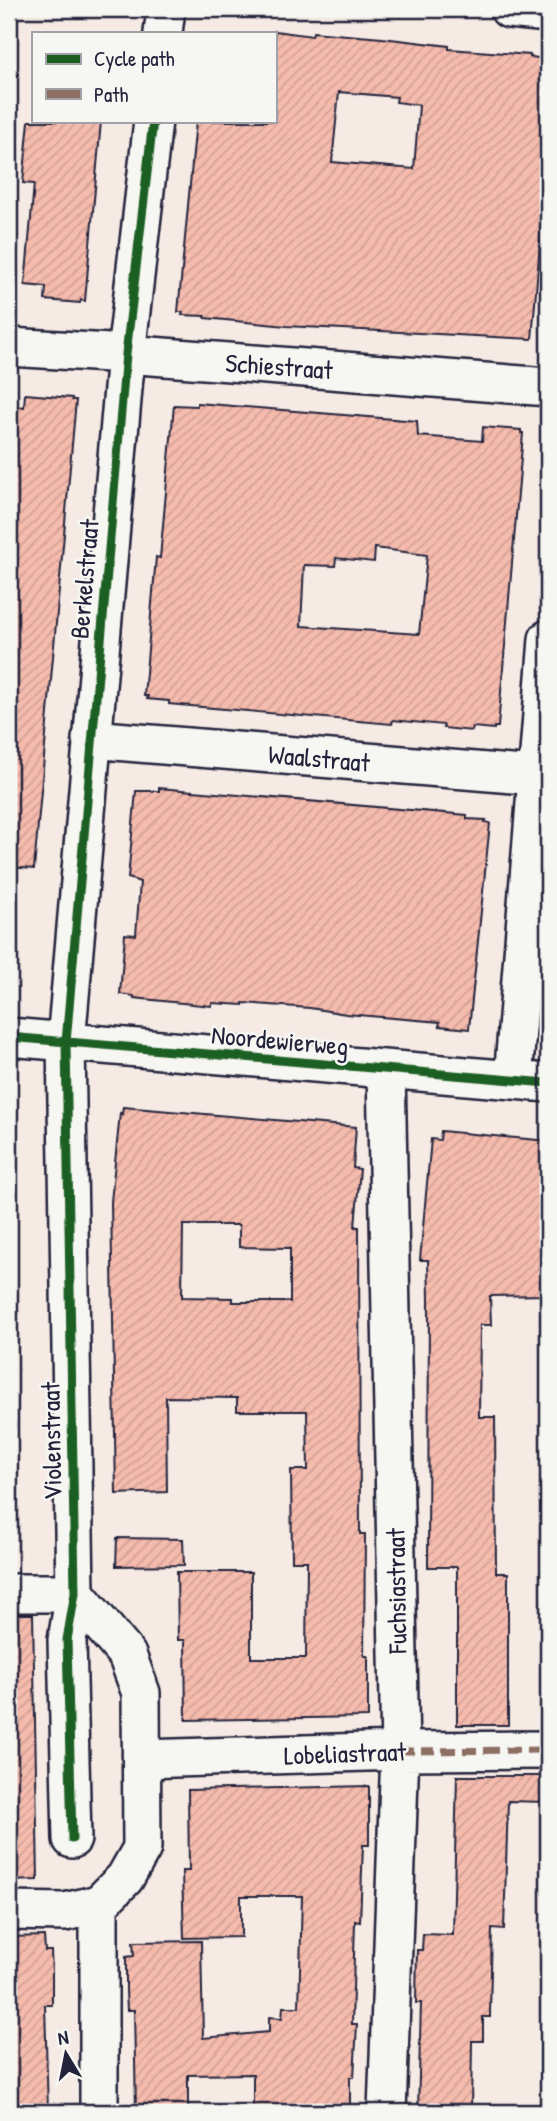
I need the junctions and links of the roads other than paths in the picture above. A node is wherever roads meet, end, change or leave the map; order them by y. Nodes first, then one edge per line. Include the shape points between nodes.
1 (166, 9) edge
2 (509, 9) edge
3 (548, 13) edge
4 (163, 32) edge
5 (153, 122) edge
6 (9, 348) edge
7 (126, 354) junction
8 (548, 387) edge
9 (548, 639) edge
10 (91, 739) junction
11 (543, 777) edge
12 (9, 1037) edge
13 (66, 1042) junction
14 (386, 1070) junction
15 (531, 1081) edge
16 (75, 1592) junction
17 (9, 1593) edge
18 (548, 1750) edge
19 (400, 1751) junction
20 (142, 1759) junction
21 (72, 1839) dead end
22 (99, 1904) junction
23 (9, 1912) edge
24 (99, 2112) edge
25 (387, 2112) edge

1 - 4 street
2 - 3 street
5 - 7 street, Berkelstraat
6 - 7 street, Schiestraat
7 - 8 street, Schiestraat
7 - 10 street, Berkelstraat
9 - 11 street
10 - 11 street, Waalstraat
10 - 13 street, Berkelstraat
11 - 15 street
12 - 13 street, Noordewierweg
13 - 14 street, Noordewierweg
13 - 16 street, Violenstraat
14 - 15 street, Noordewierweg
14 - 19 street, Fuchsiastraat
16 - 17 street
16 - 20 street via 127,1655 141,1693
16 - 21 street, Violenstraat via 67,1640
18 - 19 street, Lobeliastraat
19 - 20 street, Lobeliastraat
19 - 25 street, Fuchsiastraat
20 - 22 street via 142,1848 125,1878
22 - 23 street via 65,1912
22 - 24 street

